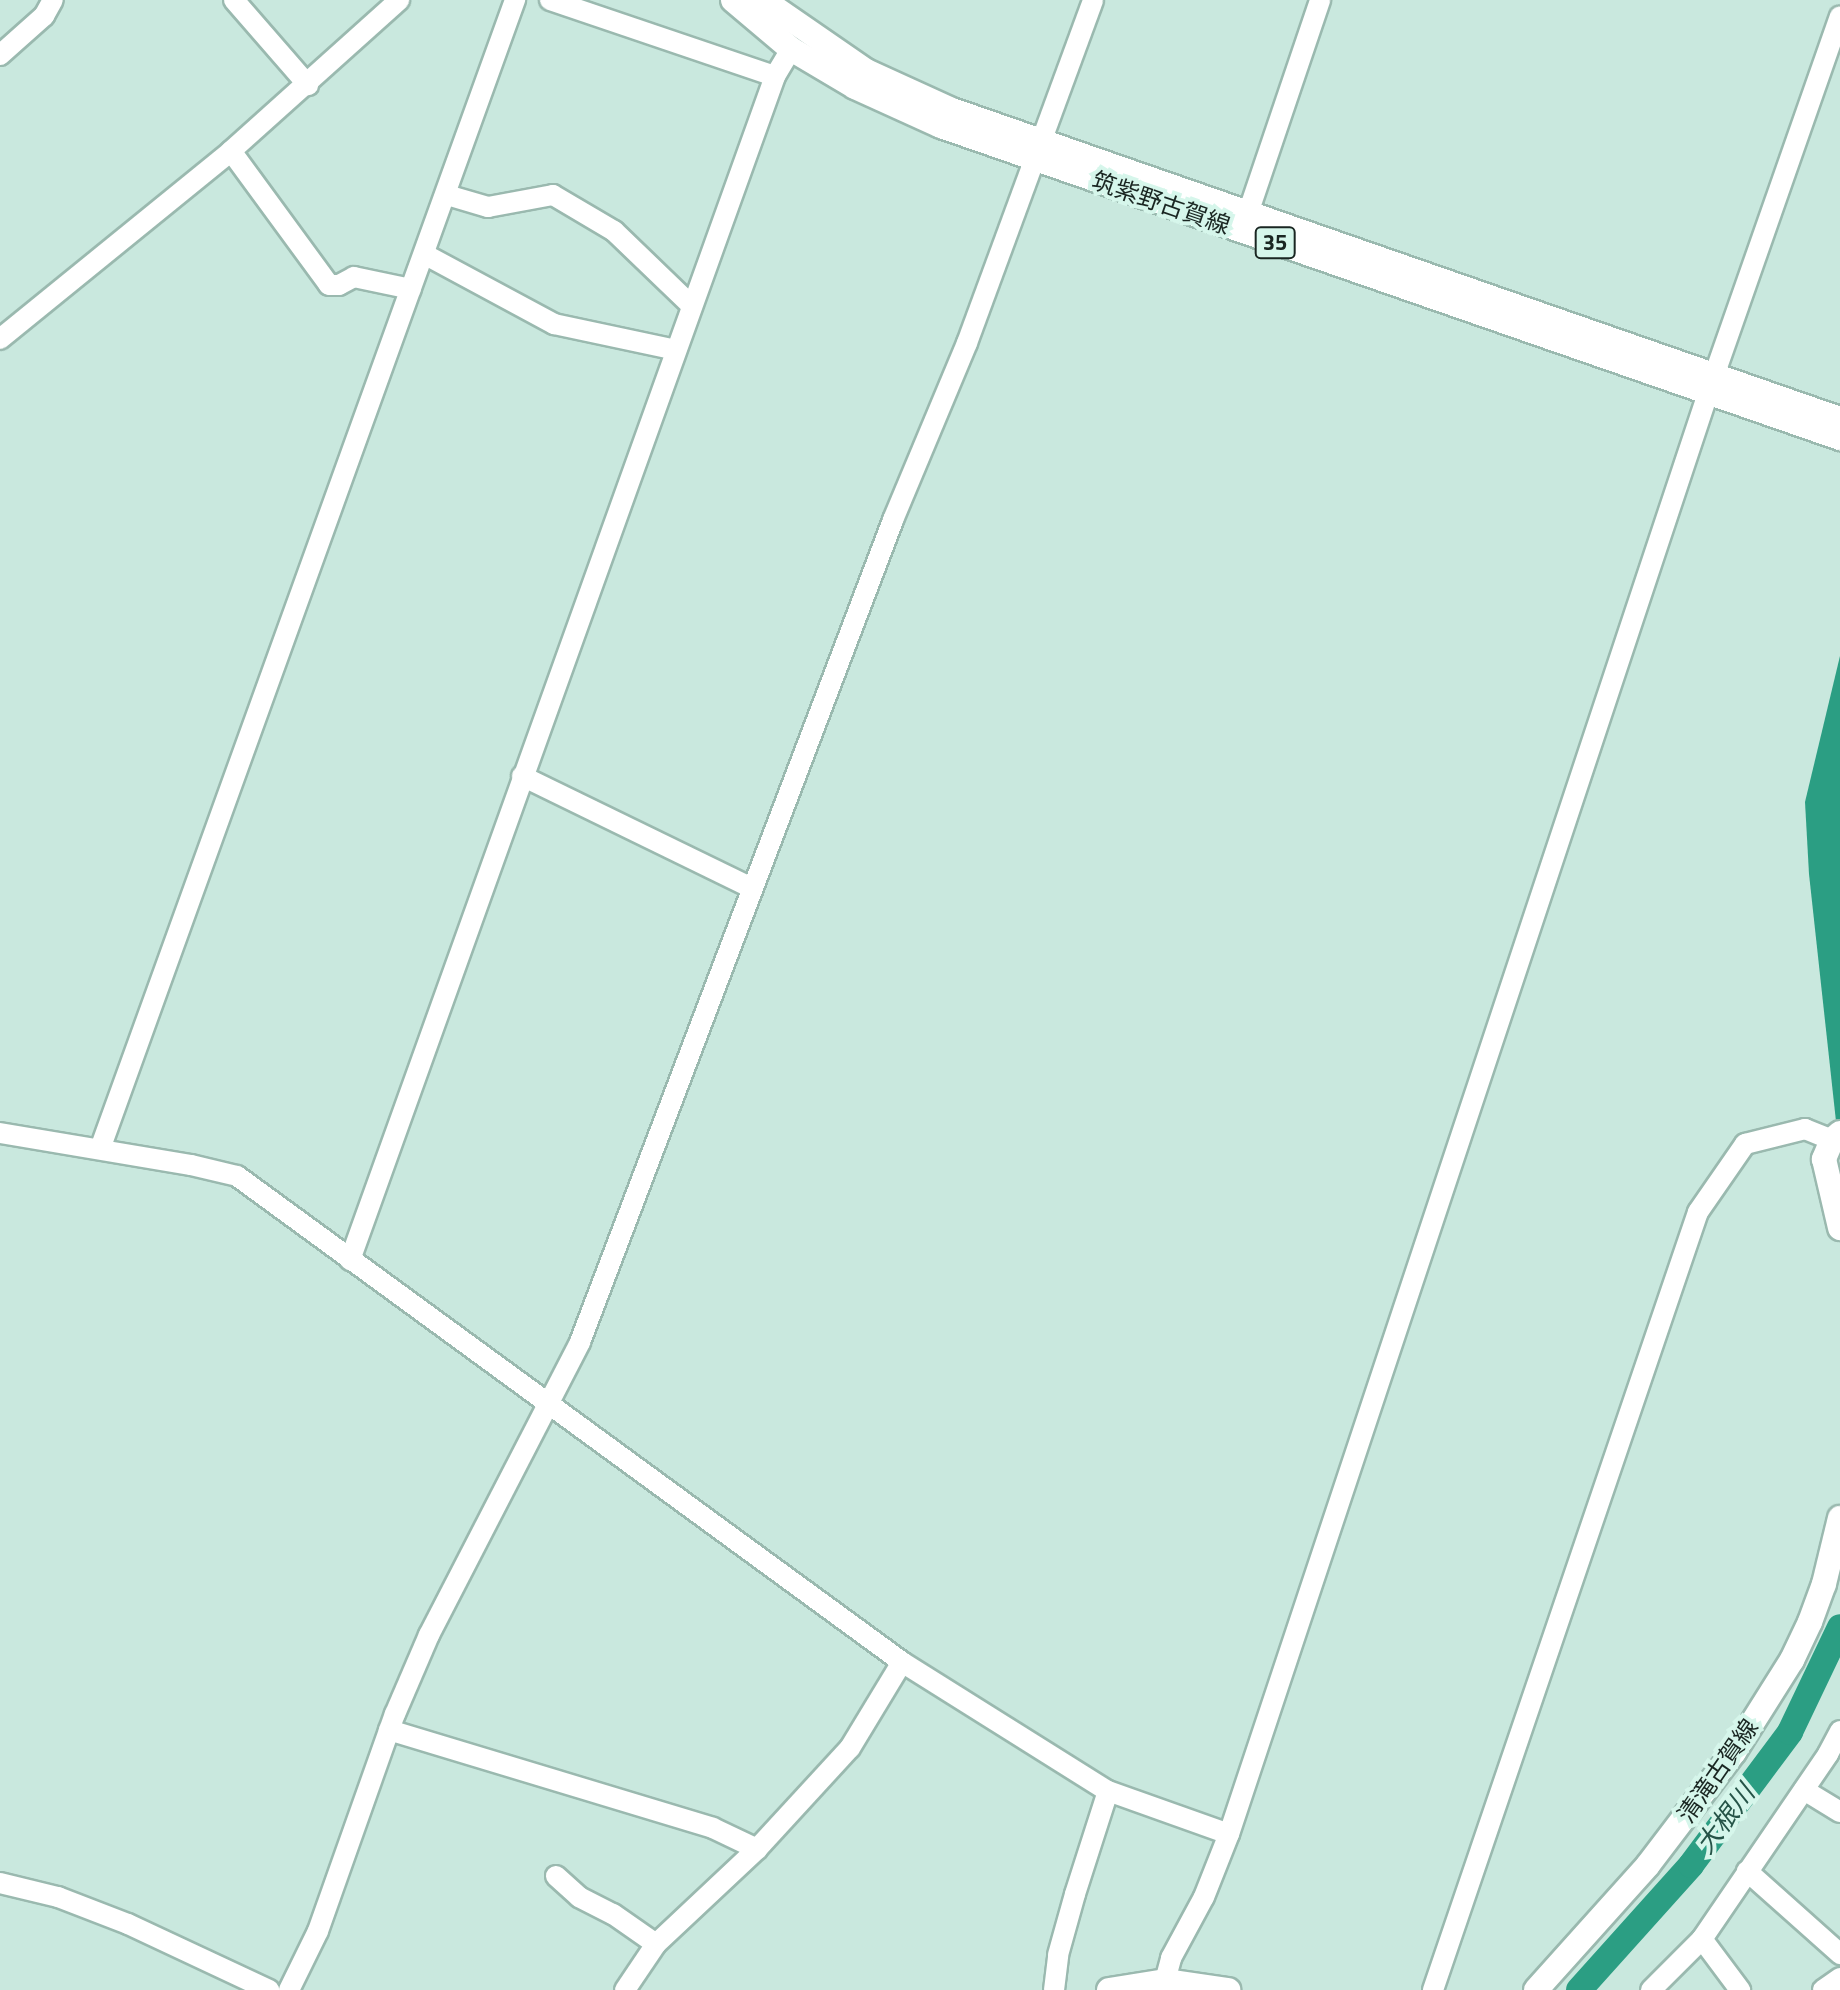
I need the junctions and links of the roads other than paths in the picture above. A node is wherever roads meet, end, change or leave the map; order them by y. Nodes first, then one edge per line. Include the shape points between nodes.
1 (53, 0) edge
2 (234, 0) edge
3 (399, 0) edge
4 (515, 0) edge
5 (550, 0) edge
6 (733, 0) edge
7 (763, 0) edge
8 (1093, 0) edge
9 (1320, 0) edge
10 (1840, 16) edge
11 (791, 49) junction
12 (0, 55) edge
13 (775, 76) junction
14 (308, 85) junction
15 (1036, 150) junction
16 (231, 151) junction
17 (447, 195) junction
18 (1245, 222) junction
19 (424, 254) junction
20 (411, 289) junction
21 (692, 306) junction
22 (0, 339) edge
23 (676, 350) junction
24 (1712, 384) junction
25 (1840, 419) edge
26 (1840, 438) edge
27 (522, 776) junction
28 (752, 888) junction
29 (0, 1133) edge
30 (1837, 1135) edge
31 (100, 1149) junction
32 (1840, 1228) edge
33 (350, 1260) junction
34 (547, 1404) junction
35 (1840, 1518) edge
36 (902, 1662) junction
37 (389, 1730) junction
38 (1840, 1731) edge
39 (1804, 1790) junction
40 (1108, 1791) junction
41 (1840, 1812) edge
42 (1229, 1834) junction
43 (757, 1849) junction
44 (1747, 1871) junction
45 (556, 1876) dead end
46 (0, 1883) edge
47 (1702, 1939) junction
48 (656, 1944) junction
49 (1840, 1954) edge
50 (1840, 1978) edge
51 (1168, 1984) edge
52 (269, 1990) edge
53 (289, 1990) edge
54 (625, 1990) edge
55 (1054, 1990) edge
56 (1109, 1990) edge
57 (1228, 1990) edge
58 (1433, 1990) edge
59 (1536, 1990) edge
60 (1651, 1990) edge
61 (1740, 1990) edge
62 (1823, 1990) edge

1 - 12 street via 44,16
2 - 14 street
3 - 14 street
4 - 17 street
5 - 13 street
6 - 11 main road, 筑紫野古賀線 / 35
7 - 15 main road, 筑紫野古賀線 / 35 via 830,49 894,86
8 - 15 street
9 - 18 street
10 - 24 street
11 - 13 street
11 - 15 main road, 筑紫野古賀線 / 35 via 898,108
13 - 21 street
14 - 16 street
15 - 18 main road, 筑紫野古賀線 / 35
15 - 28 street via 967,343
16 - 20 street via 329,285 354,277
16 - 22 street
17 - 19 street
17 - 21 street via 488,207 553,195 614,231
18 - 24 main road, 筑紫野古賀線 / 35
19 - 20 street
19 - 23 street via 554,324
20 - 31 street
21 - 23 street
23 - 27 street
24 - 25 main road, 筑紫野古賀線 / 35
24 - 26 main road, 筑紫野古賀線 / 35
24 - 42 street
27 - 28 street
27 - 33 street
28 - 34 street via 580,1342
29 - 31 street
30 - 32 main road via 1824,1159
30 - 58 street via 1805,1129 1745,1144 1698,1212
31 - 33 street via 237,1176
33 - 34 street
34 - 36 street
34 - 37 street via 455,1578
35 - 59 main road, 清滝古賀線 via 1810,1622 1734,1752 1648,1865
36 - 40 street
36 - 43 street via 850,1748
37 - 43 street via 713,1828
37 - 53 street via 318,1931
38 - 39 street
39 - 41 street
39 - 44 street
40 - 42 street
40 - 55 street via 1058,1955
42 - 51 street via 1204,1897 1171,1958
43 - 48 street
44 - 47 street
44 - 49 street
45 - 48 street via 579,1897
46 - 52 street via 58,1897 128,1924
47 - 60 street
47 - 61 street
48 - 54 street
50 - 62 street
51 - 56 main road
51 - 57 main road

